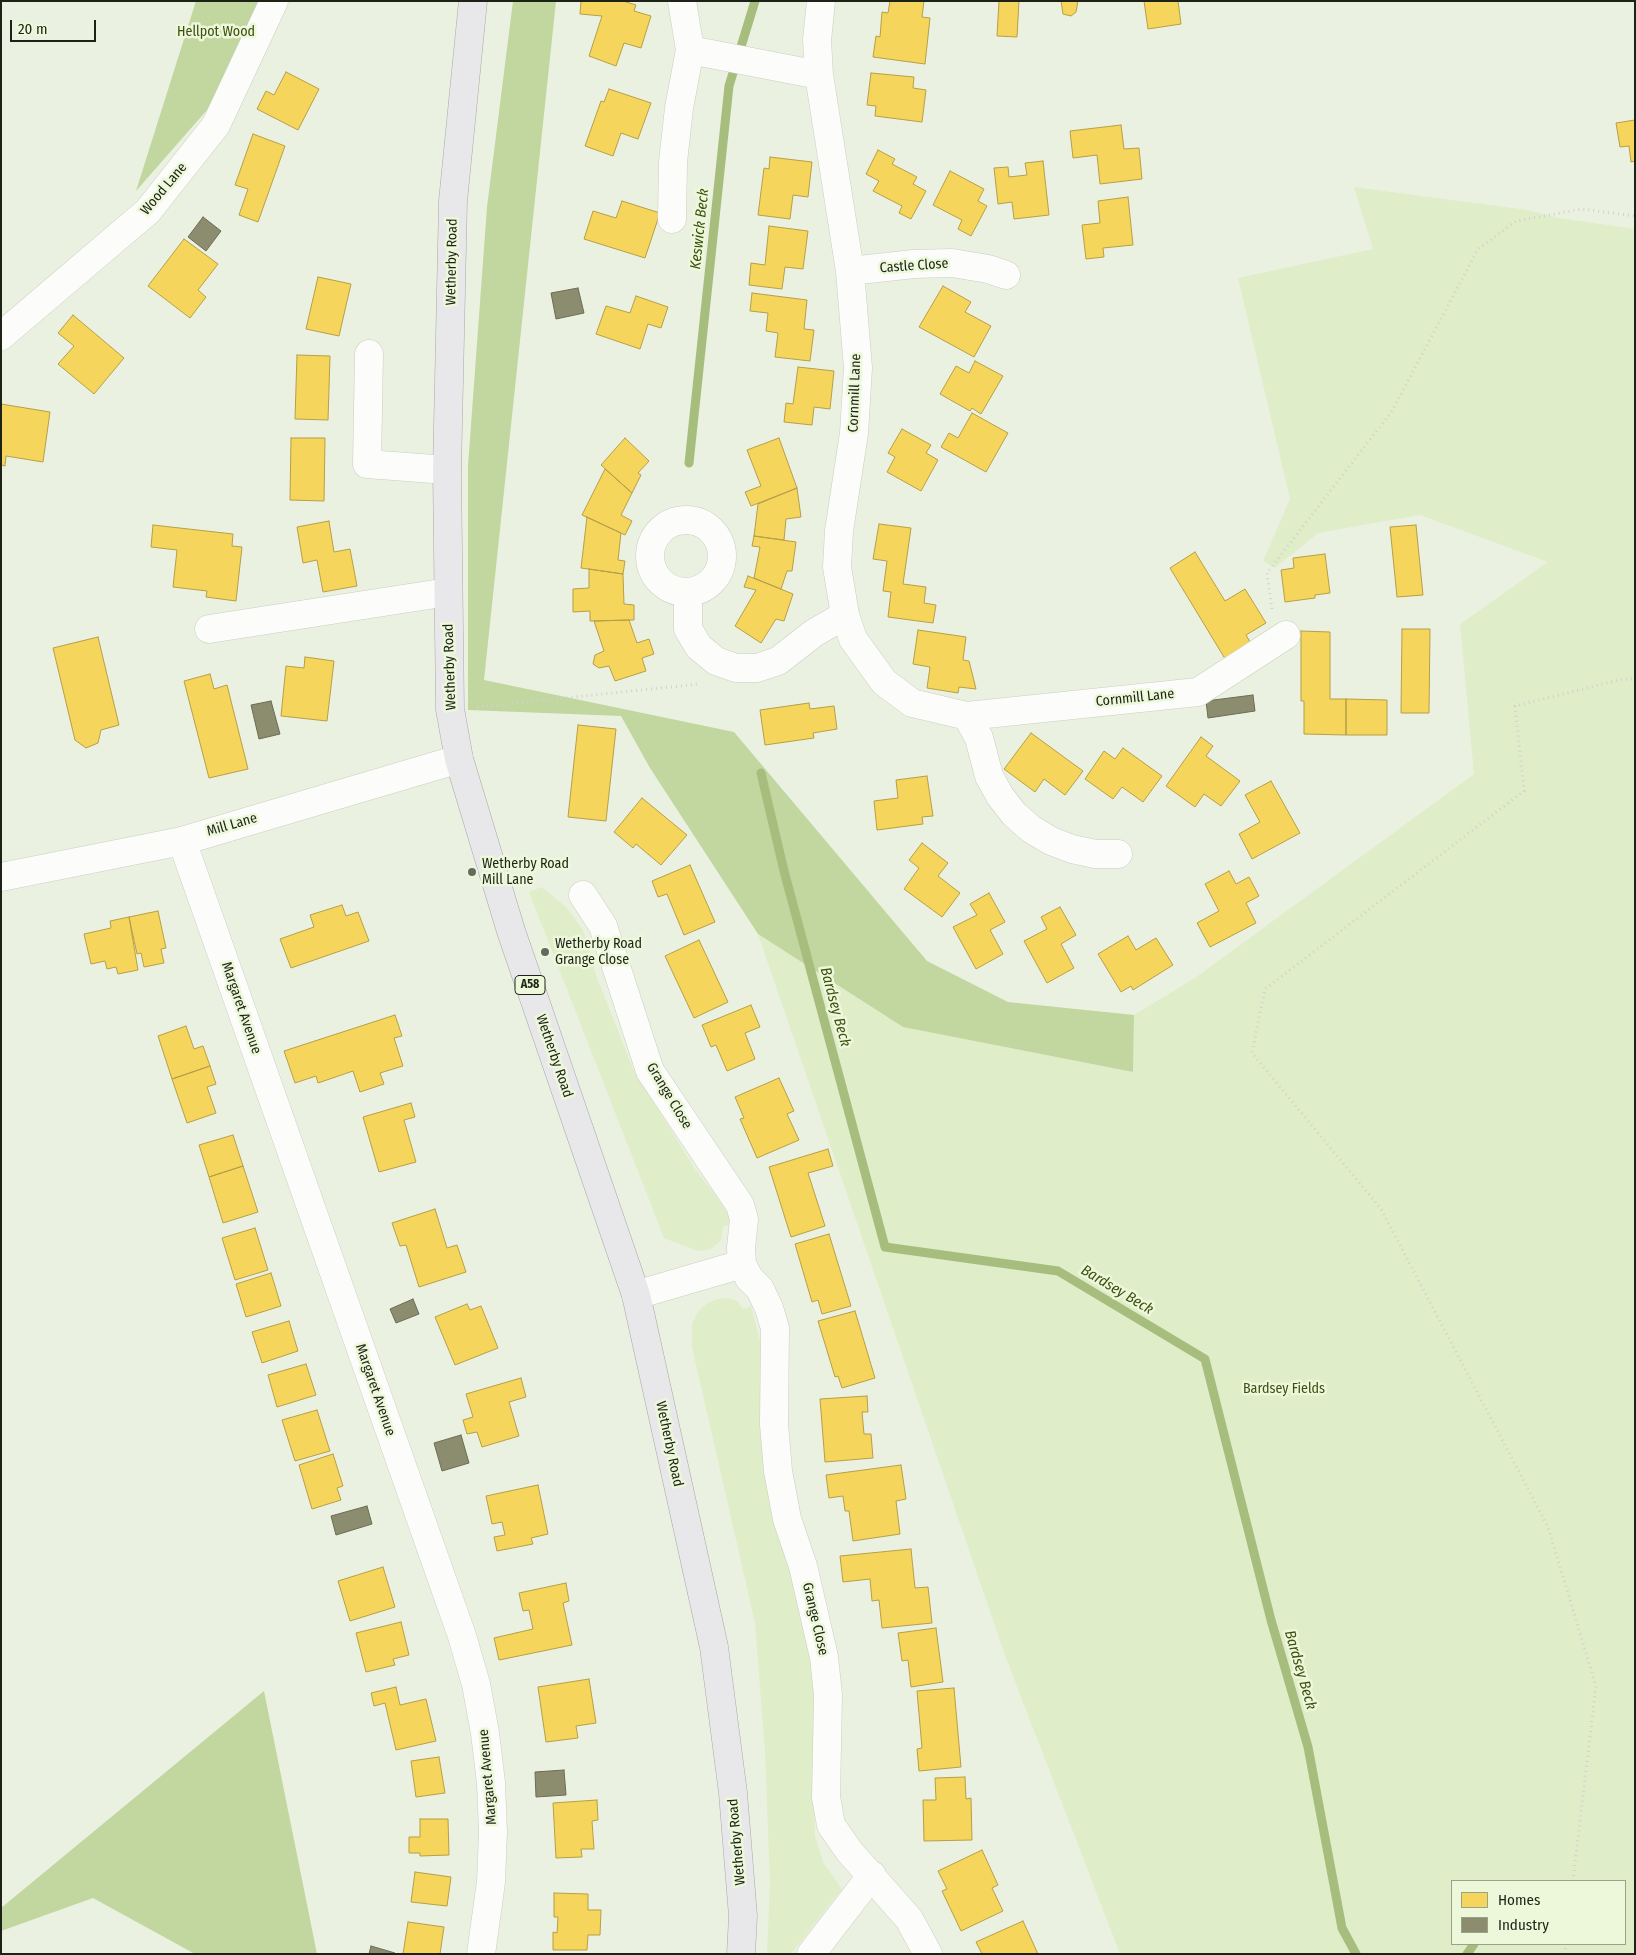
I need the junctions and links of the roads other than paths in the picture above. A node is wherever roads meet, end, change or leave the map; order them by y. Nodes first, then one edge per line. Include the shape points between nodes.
1 (274, 1) edge
2 (473, 1) edge
3 (682, 1) edge
4 (821, 1) edge
5 (690, 50) junction
6 (819, 75) junction
7 (672, 219) dead end
8 (850, 271) junction
9 (1006, 275) dead end
10 (1, 336) edge
11 (369, 354) dead end
12 (447, 470) junction
13 (448, 592) junction
14 (688, 593) dead end
15 (845, 615) junction
16 (209, 629) dead end
17 (1282, 638) road end
18 (967, 716) junction
19 (459, 759) junction
20 (182, 841) junction
21 (1118, 854) dead end
22 (1, 877) edge
23 (583, 895) dead end
24 (742, 1264) junction
25 (636, 1295) junction
26 (872, 1875) junction
27 (481, 1954) edge
28 (741, 1954) edge
29 (811, 1954) edge
30 (928, 1954) edge

1 - 10 street, Wood Lane via 216,125 148,211
2 - 12 main road, Wetherby Road / A58 via 454,201
3 - 5 street
4 - 6 street, Cornmill Lane via 817,40
5 - 6 street
5 - 7 street via 674,154
6 - 8 street, Cornmill Lane
8 - 9 street, Castle Close via 952,263
8 - 15 street, Cornmill Lane via 858,368 854,433 838,540 837,567
11 - 12 street via 367,464
12 - 13 main road, Wetherby Road / A58
13 - 16 street
13 - 19 main road, Wetherby Road / A58 via 450,709
14 - 15 street via 688,629 699,647 716,661 736,668 757,668 778,661
15 - 18 street, Cornmill Lane via 853,639 884,682 912,703
17 - 18 street, Cornmill Lane via 1198,692
18 - 21 street via 979,738 989,776 1014,814 1044,837 1072,850
19 - 20 street, Mill Lane
19 - 25 main road, Wetherby Road / A58 via 511,931
20 - 22 street, Mill Lane
20 - 27 street, Margaret Avenue via 476,1684 488,1758 493,1832 491,1882
23 - 24 street, Grange Close via 603,926 650,1071 740,1205 744,1218 740,1248
24 - 25 street
24 - 26 street, Grange Close via 760,1289 775,1328 774,1424 778,1471 787,1519 824,1657 828,1695 826,1797 831,1825 849,1851
25 - 28 main road, Wetherby Road / A58 via 714,1647 733,1802 743,1916
26 - 29 street
26 - 30 street, Grange Close via 909,1919

